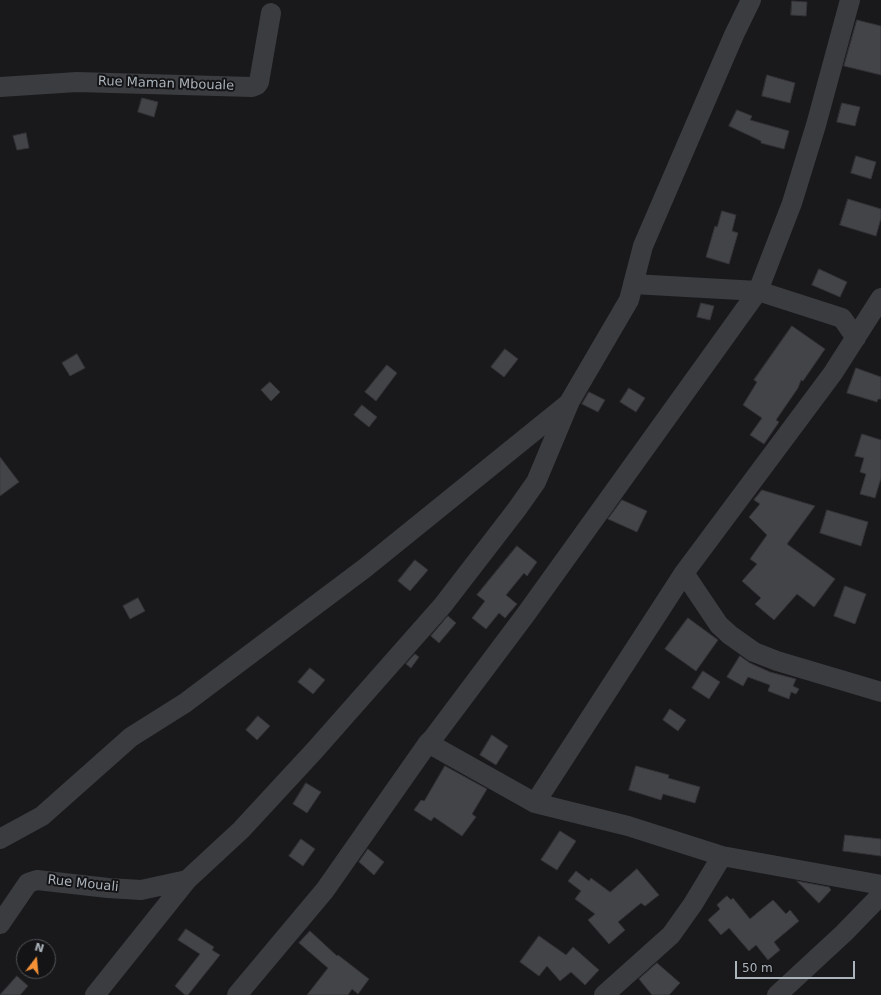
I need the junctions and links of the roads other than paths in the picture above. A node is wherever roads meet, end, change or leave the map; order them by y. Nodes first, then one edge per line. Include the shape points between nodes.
1 (751, 0) edge
2 (850, 0) edge
3 (271, 13) dead end
4 (0, 87) edge
5 (633, 284) junction
6 (758, 291) junction
7 (881, 298) edge
8 (856, 338) junction
9 (570, 401) junction
10 (684, 574) junction
11 (881, 692) edge
12 (428, 743) junction
13 (536, 803) junction
14 (0, 839) edge
15 (722, 856) junction
16 (187, 880) junction
17 (881, 885) edge
18 (881, 895) edge
19 (0, 924) edge
20 (96, 995) edge
21 (237, 995) edge
22 (604, 995) edge
23 (777, 995) edge

1 - 5 street via 643,246
2 - 6 street via 792,203
3 - 4 street, Rue Maman Mbouale via 257,86 77,82
5 - 6 street
5 - 9 street via 629,300
6 - 8 street via 842,318
6 - 12 street via 526,614
7 - 8 street
8 - 10 street via 833,373
9 - 14 street via 358,572 186,703 132,737 42,816
9 - 16 street via 536,482 443,605 241,830
10 - 11 street via 719,624 754,652
10 - 13 street
12 - 13 street
12 - 21 street via 325,890
13 - 15 street via 628,826
15 - 17 street
15 - 22 street via 671,935
16 - 19 street, Rue Mouali via 141,890 37,880 28,883
16 - 20 street
18 - 23 street via 844,934

